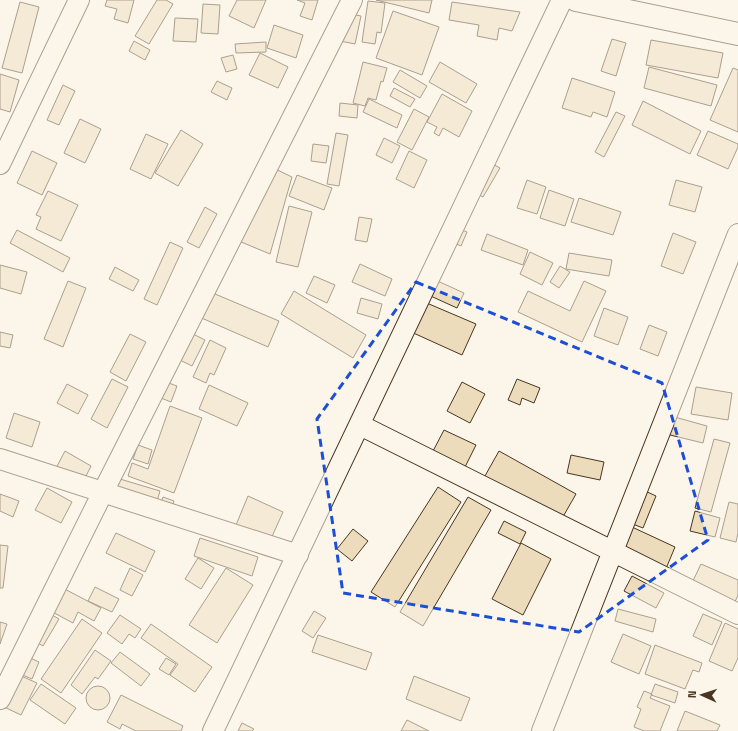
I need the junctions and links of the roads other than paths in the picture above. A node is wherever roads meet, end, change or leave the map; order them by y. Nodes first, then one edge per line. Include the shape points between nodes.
1 (79, 0) edge
2 (352, 0) edge
3 (562, 0) edge
4 (576, 0) edge
5 (738, 34) edge
6 (0, 164) edge
7 (738, 234) edge
8 (360, 425) junction
9 (0, 459) edge
10 (103, 492) junction
11 (613, 552) junction
12 (298, 555) junction
13 (738, 614) edge
14 (0, 699) edge
15 (213, 731) edge
16 (542, 731) edge

1 - 6 street
2 - 10 street
3 - 8 street
4 - 5 street
7 - 11 street
8 - 11 street
8 - 12 street
9 - 10 street
10 - 12 street
10 - 14 street
11 - 13 street
11 - 16 street
12 - 15 street

